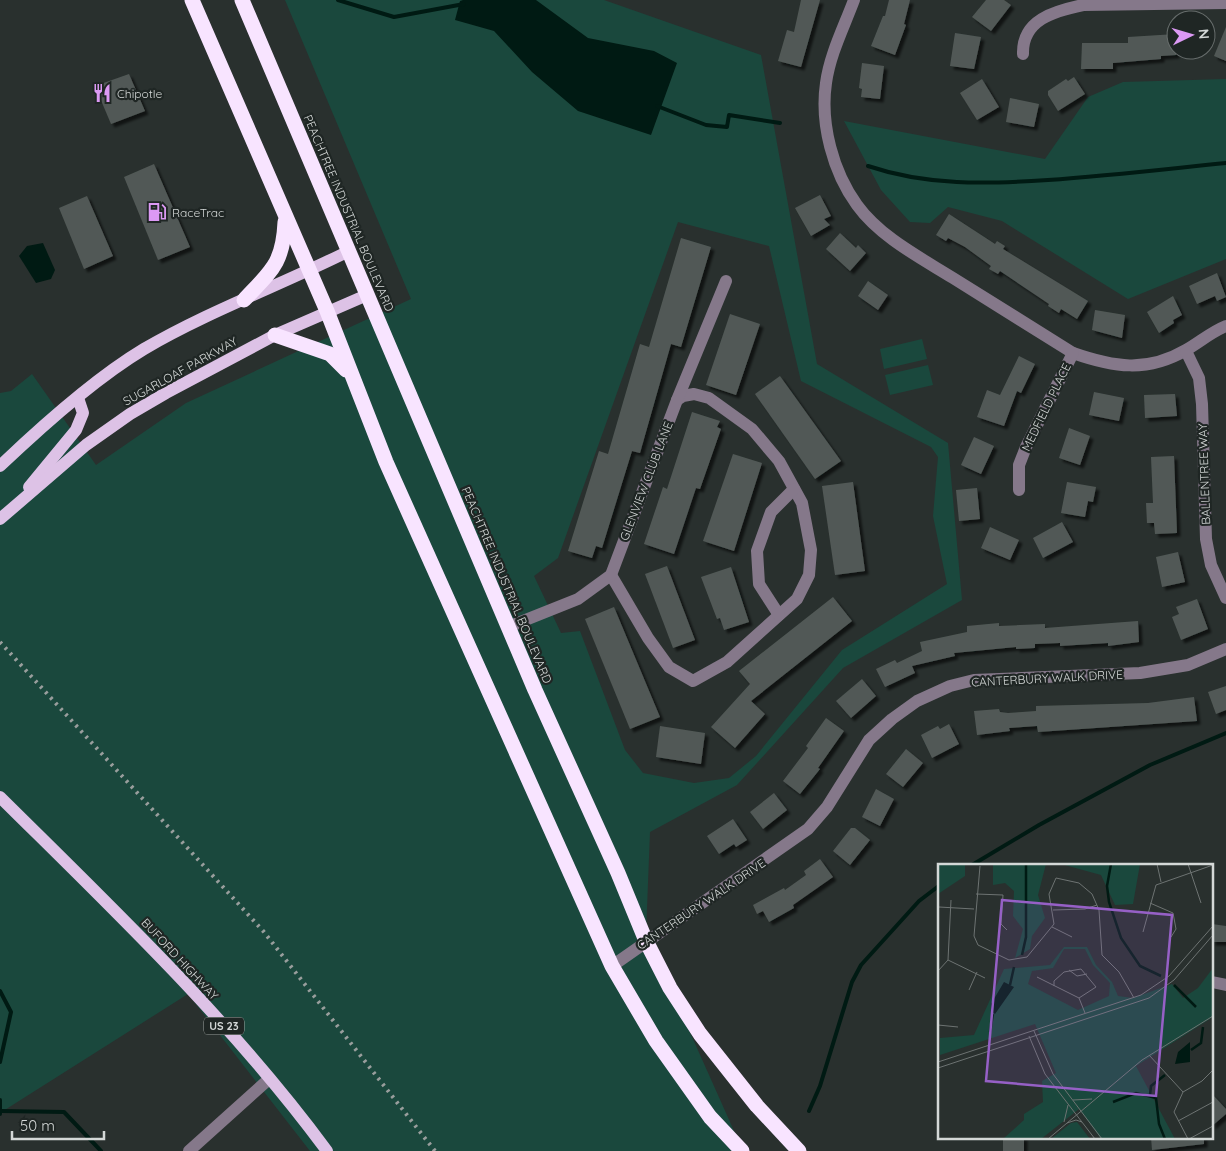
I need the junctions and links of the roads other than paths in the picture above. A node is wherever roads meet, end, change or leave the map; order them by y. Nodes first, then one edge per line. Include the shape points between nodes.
1 (192, 0) edge
2 (242, 0) edge
3 (854, 0) edge
4 (1226, 3) edge
5 (1023, 54) dead end
6 (285, 218) junction
7 (349, 251) junction
8 (308, 271) junction
9 (726, 281) dead end
10 (367, 295) junction
11 (244, 300) junction
12 (327, 312) junction
13 (1226, 326) edge
14 (275, 336) junction
15 (1186, 350) junction
16 (1073, 353) junction
17 (351, 374) junction
18 (78, 398) junction
19 (677, 400) junction
20 (0, 466) edge
21 (794, 490) junction
22 (1019, 490) dead end
23 (13, 506) junction
24 (0, 519) edge
25 (611, 575) junction
26 (1226, 598) edge
27 (779, 615) junction
28 (508, 627) junction
29 (1226, 649) edge
30 (0, 797) edge
31 (646, 941) junction
32 (612, 966) junction
33 (270, 1079) junction
34 (189, 1151) edge
35 (327, 1151) edge
36 (742, 1151) edge
37 (799, 1151) edge

1 - 6 highway
2 - 7 highway, PEACHTREE INDUSTRIAL BOULEVARD
3 - 16 street via 832,58 826,83 826,116 833,158 857,206 908,251
4 - 5 street via 1083,5 1063,9 1032,26 1022,40
6 - 8 highway
6 - 11 highway via 284,245 276,265
7 - 8 main road
7 - 10 highway, PEACHTREE INDUSTRIAL BOULEVARD
8 - 11 main road
8 - 12 highway
9 - 19 street, GLENVIEW CLUB LANE
10 - 12 main road, SUGARLOAF PARKWAY
10 - 28 highway, PEACHTREE INDUSTRIAL BOULEVARD
11 - 18 main road via 142,351
12 - 14 main road, SUGARLOAF PARKWAY
12 - 17 highway
13 - 15 street
14 - 17 highway via 330,354
14 - 23 main road, SUGARLOAF PARKWAY via 130,414
15 - 16 street via 1157,362 1127,367
15 - 26 street, BALLENTREE WAY via 1199,378 1202,404 1206,539 1211,564
16 - 22 street, MEDFIELD PLACE via 1019,465
17 - 32 highway via 386,462
18 - 20 main road
18 - 23 main road via 83,413 76,430
19 - 21 street via 694,394 709,398 752,429 779,461
19 - 25 street, GLENVIEW CLUB LANE
21 - 27 street via 802,502 811,550 809,575 797,599
21 - 27 street via 771,512 757,551 759,584
23 - 24 main road, SUGARLOAF PARKWAY
25 - 27 street via 669,667 694,682 727,662
25 - 28 street via 578,599
28 - 31 highway, PEACHTREE INDUSTRIAL BOULEVARD
29 - 31 street, CANTERBURY WALK DRIVE via 1188,665 1140,672 974,680 950,686 917,701 869,740 827,807 808,829
30 - 33 main road, BUFORD HIGHWAY / US 23 via 125,920 235,1036
31 - 32 street, CANTERBURY WALK DRIVE
31 - 37 highway, PEACHTREE INDUSTRIAL BOULEVARD via 670,988 700,1034 754,1102
32 - 36 highway via 672,1064 710,1117
33 - 34 street
33 - 35 main road, BUFORD HIGHWAY / US 23 via 293,1104

